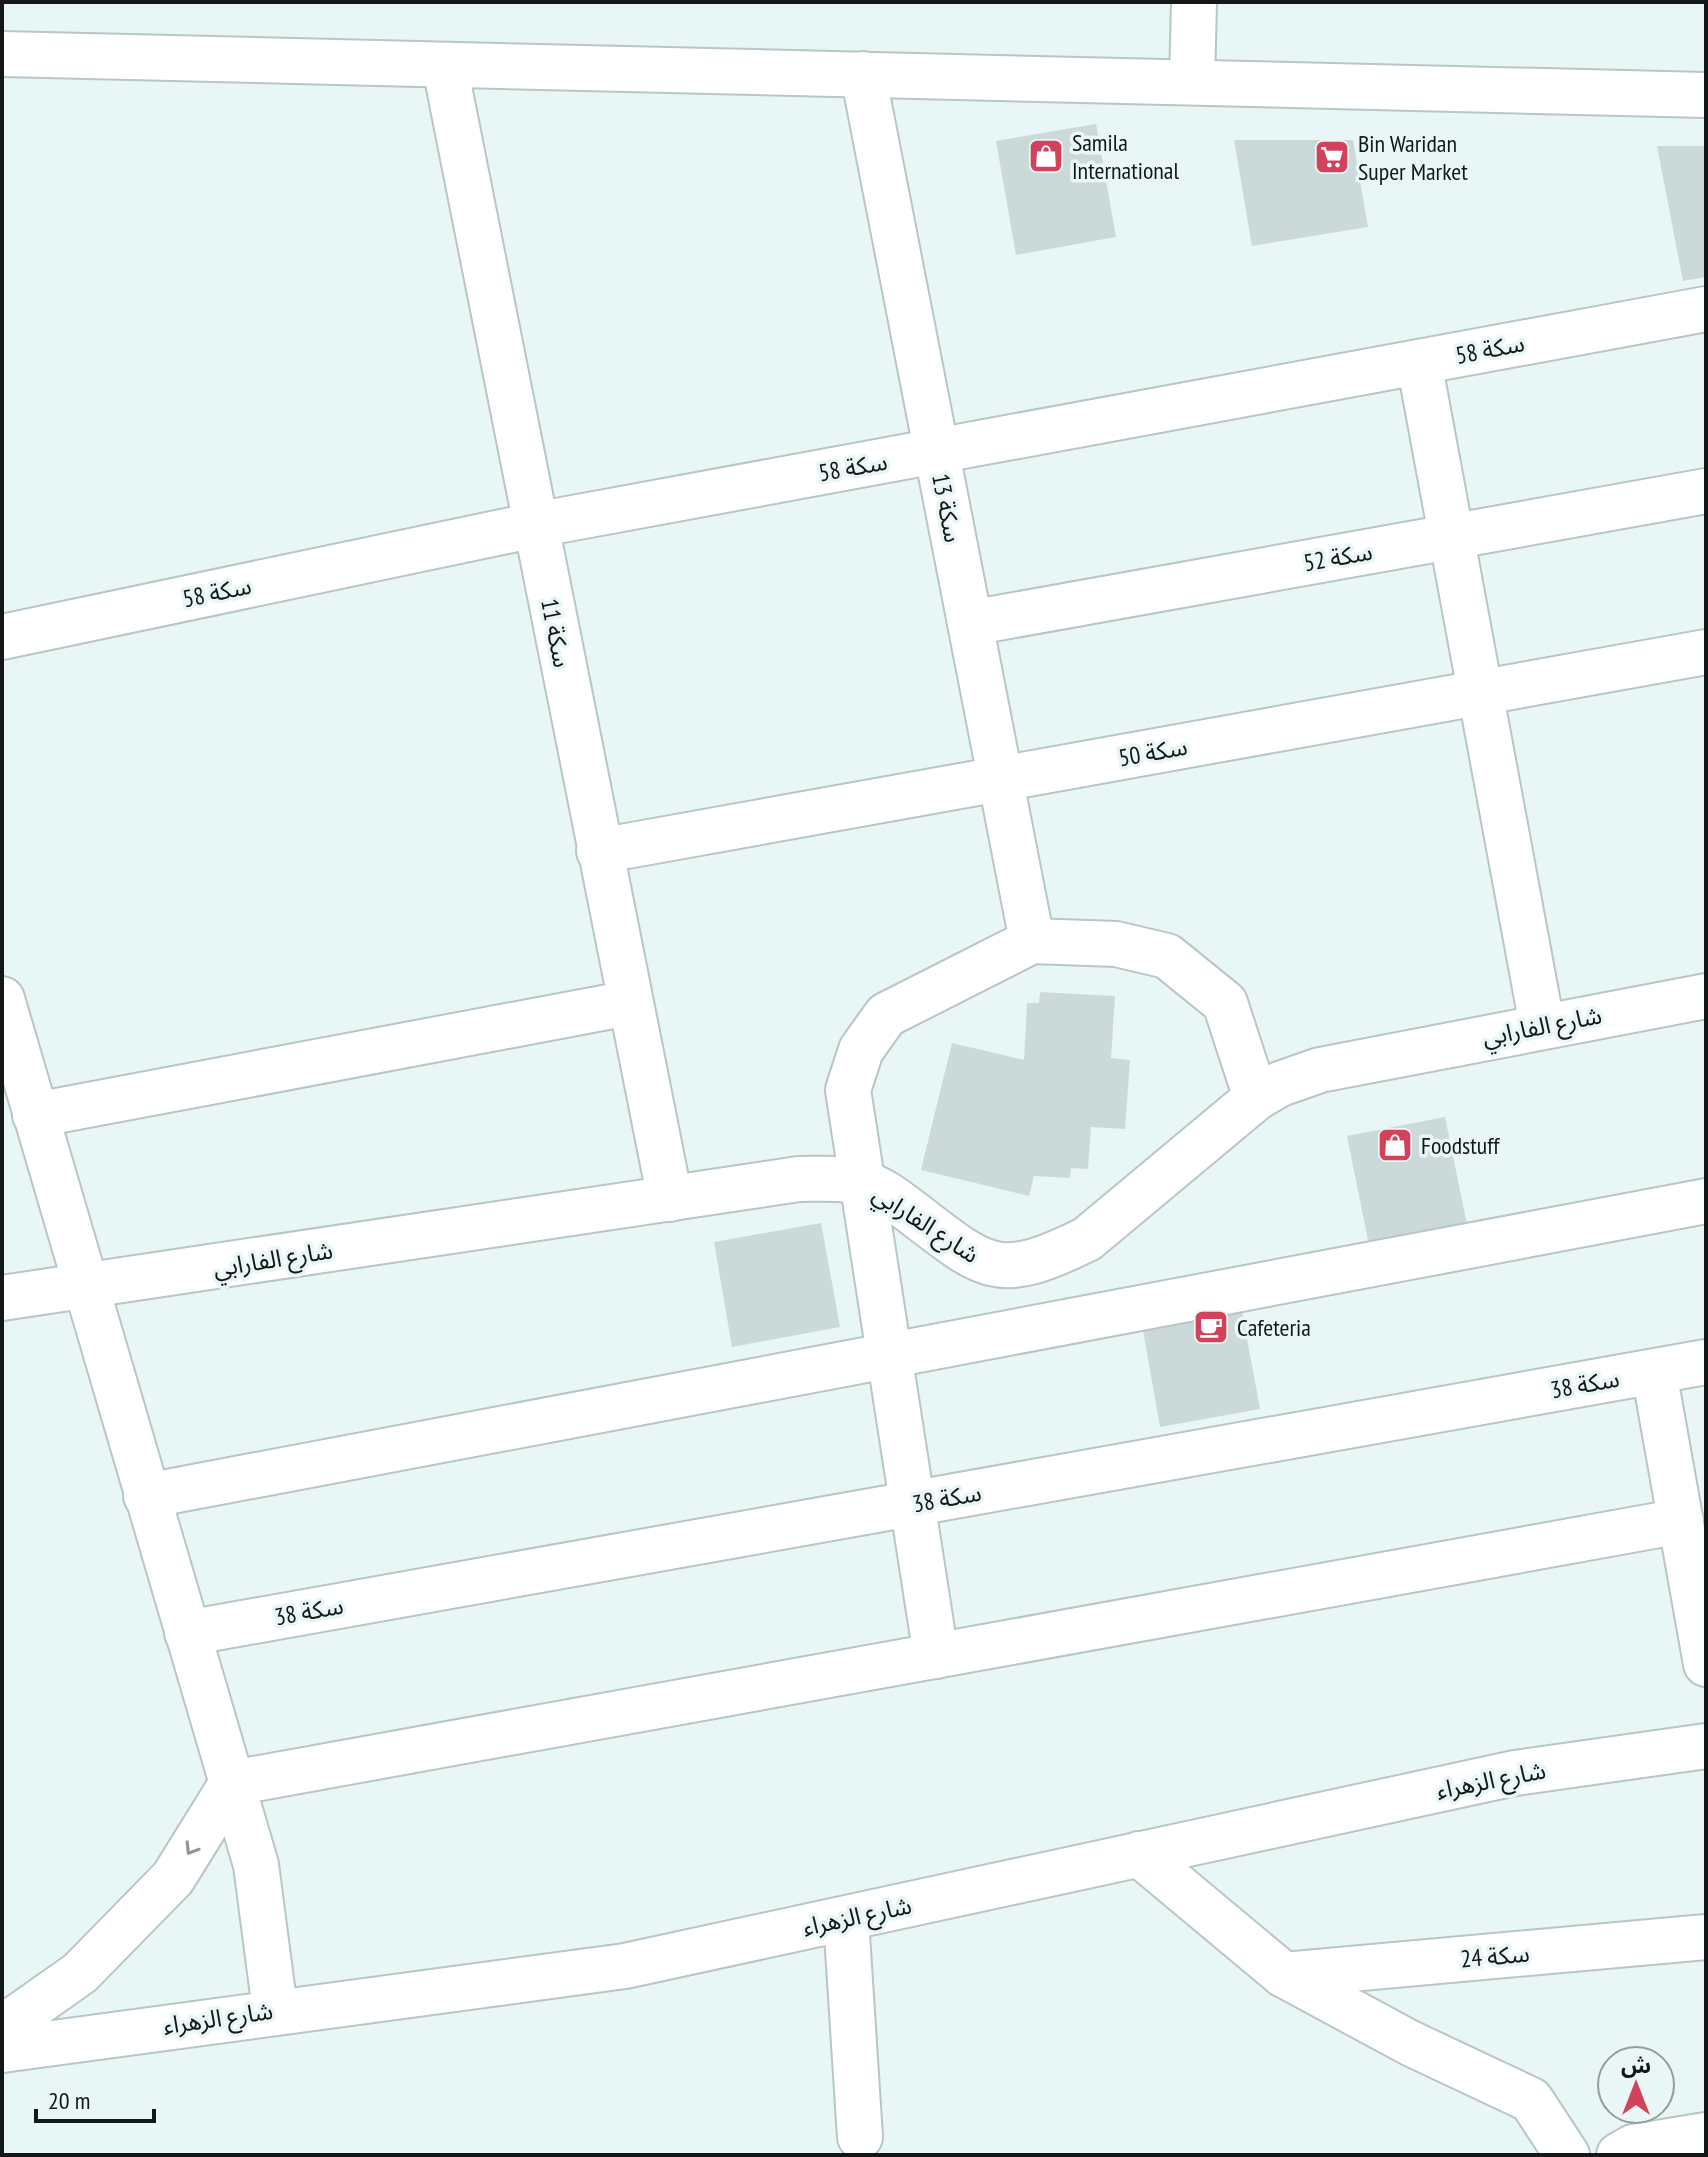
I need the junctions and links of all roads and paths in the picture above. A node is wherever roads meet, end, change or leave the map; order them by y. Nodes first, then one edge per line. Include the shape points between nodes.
1 (1194, 2) edge
2 (2, 54) edge
3 (445, 67) junction
4 (863, 74) junction
5 (1192, 82) junction
6 (1706, 95) edge
7 (1706, 309) edge
8 (1419, 362) junction
9 (936, 451) junction
10 (1706, 491) edge
11 (535, 525) junction
12 (1452, 537) junction
13 (970, 623) junction
14 (2, 637) edge
15 (1706, 652) edge
16 (1480, 693) junction
17 (1000, 779) junction
18 (599, 851) junction
19 (1032, 941) junction
20 (1706, 996) edge
21 (2, 999) edge
22 (629, 1003) junction
23 (1542, 1025) junction
24 (1256, 1098) junction
25 (35, 1115) junction
26 (865, 1183) junction
27 (670, 1199) junction
28 (1706, 1201) edge
29 (1057, 1254) junction
30 (85, 1288) junction
31 (2, 1298) edge
32 (1067, 1322) junction
33 (890, 1355) junction
34 (1706, 1362) edge
35 (1654, 1372) junction
36 (146, 1496) junction
37 (913, 1504) junction
38 (1681, 1521) junction
39 (187, 1633) junction
40 (936, 1656) junction
41 (1706, 1664) edge
42 (1706, 1746) edge
43 (232, 1783) junction
44 (1139, 1854) junction
45 (846, 1919) junction
46 (1706, 1937) edge
47 (1284, 1975) junction
48 (275, 2010) junction
49 (2, 2028) edge
50 (2, 2050) edge
51 (1706, 2135) edge
52 (860, 2137) dead end
53 (1567, 2155) edge
54 (1619, 2155) edge

1 - 5 street
2 - 3 street
3 - 4 street
3 - 11 street, سكة 11
4 - 5 street
4 - 9 street, سكة 13
5 - 6 street
7 - 8 street, سكة 58
8 - 9 street, سكة 58
8 - 12 street
9 - 11 street, سكة 58
9 - 13 street, سكة 13
10 - 12 street, سكة 52
11 - 14 street, سكة 58
11 - 18 street, سكة 11
12 - 13 street, سكة 52
12 - 16 street
13 - 17 street, سكة 13
15 - 16 street, سكة 50
16 - 17 street, سكة 50
16 - 23 street
17 - 18 street, سكة 50
17 - 19 street, سكة 13
18 - 22 street, سكة 11
19 - 24 street via 1116,944 1167,956 1225,1003
19 - 26 street via 886,1015 861,1050 848,1090
20 - 23 street, شارع الفارابي
21 - 25 street
22 - 25 street
22 - 27 street, سكة 11
23 - 24 street, شارع الفارابي via 1320,1070
24 - 29 street, شارع الفارابي via 1124,1211
25 - 30 street
26 - 27 street, شارع الفارابي via 799,1179
26 - 29 street, شارع الفارابي via 887,1193 970,1257 996,1267
26 - 33 street
27 - 30 street, شارع الفارابي
28 - 32 street
29 - 32 street
30 - 31 street, شارع الفارابي
30 - 36 street
32 - 33 street
33 - 36 street
33 - 37 street
34 - 35 street, سكة 38
35 - 37 street, سكة 38
35 - 38 street
36 - 39 street
37 - 39 street, سكة 38
37 - 40 street
38 - 40 street
38 - 41 street
39 - 43 street
40 - 43 street
42 - 44 street, شارع الزهراء via 1515,1773
43 - 48 street via 256,1865
43 -> 49 street via 173,1878 80,1973
44 - 45 street, شارع الزهراء
44 - 47 street
45 - 48 street, شارع الزهراء via 625,1966
45 - 52 street
46 - 47 street, سكة 24
47 - 53 street via 1531,2100
48 - 50 street, شارع الزهراء
51 - 54 street via 1633,2147

